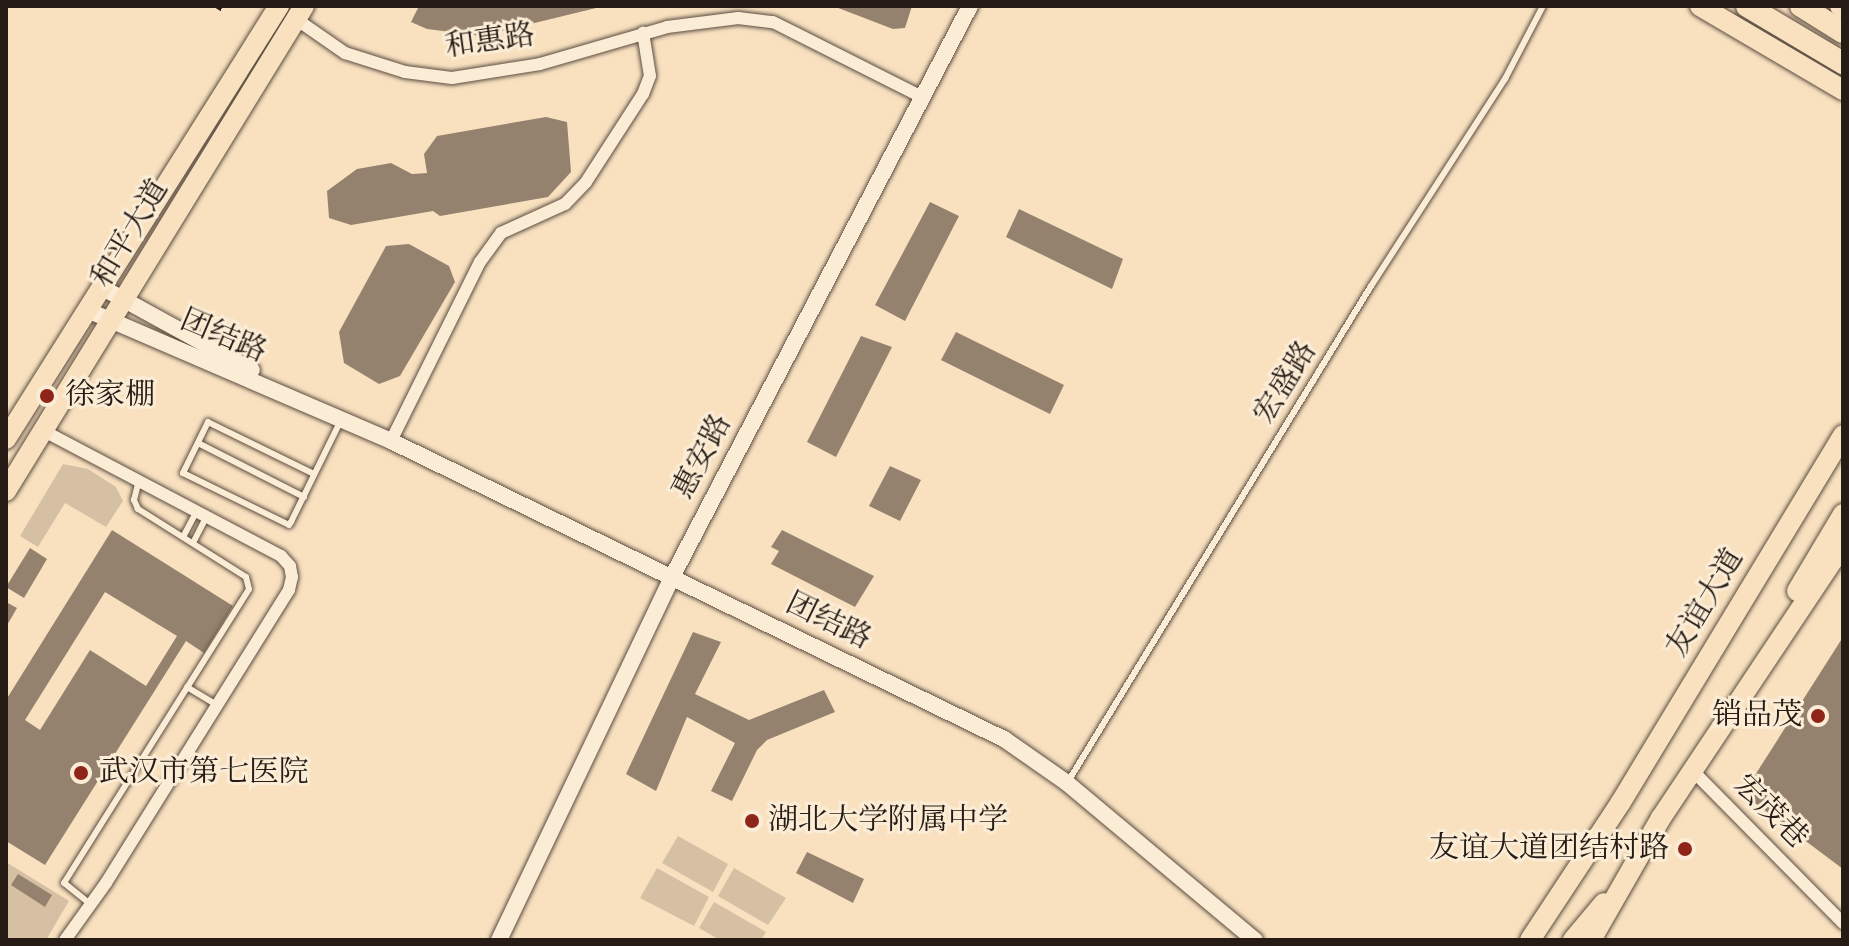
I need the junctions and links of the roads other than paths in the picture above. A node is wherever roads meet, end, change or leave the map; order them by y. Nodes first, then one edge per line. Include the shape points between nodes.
1 (279, 6) edge
2 (970, 6) edge
3 (1543, 6) edge
4 (1700, 6) edge
5 (1747, 6) edge
6 (1801, 6) edge
7 (300, 12) edge
8 (1843, 32) edge
9 (643, 33) junction
10 (1843, 63) edge
11 (1843, 90) edge
12 (922, 97) junction
13 (101, 287) junction
14 (125, 301) junction
15 (87, 310) junction
16 (112, 321) junction
17 (340, 418) junction
18 (44, 431) junction
19 (1843, 435) edge
20 (6, 439) edge
21 (391, 441) junction
22 (198, 443) junction
23 (1843, 460) edge
24 (314, 474) junction
25 (138, 484) junction
26 (6, 491) edge
27 (304, 497) junction
28 (1843, 514) edge
29 (201, 516) junction
30 (183, 537) junction
31 (193, 543) junction
32 (1843, 545) edge
33 (672, 577) junction
34 (187, 687) junction
35 (217, 705) junction
36 (1693, 771) junction
37 (1067, 783) junction
38 (1621, 802) junction
39 (1661, 818) junction
40 (1585, 857) junction
41 (89, 903) junction
42 (1843, 923) edge
43 (1582, 935) edge
44 (65, 940) edge
45 (499, 940) edge
46 (1255, 940) edge
47 (1530, 940) edge
48 (1546, 940) edge

1 - 13 main road, 和平大道
2 - 12 street, 惠安路
3 - 37 lane, 宏盛路 via 1505,79 1371,286
4 - 11 main road
5 - 10 highway
6 - 8 highway
7 - 9 street, 和惠路 via 345,53 405,72 452,78 540,64
7 - 14 main road, 和平大道
9 - 12 street, 和惠路 via 738,18 773,22
9 - 21 street via 650,76 643,94 586,182 565,204 501,233 466,288
12 - 33 street, 惠安路
13 - 14 street, 团结路
13 - 15 main road, 和平大道
14 - 16 main road, 和平大道
14 - 17 street, 团结路
15 - 16 street, 团结路
15 - 20 main road, 和平大道
16 - 17 street, 团结路
16 - 18 main road, 和平大道
17 - 21 street, 团结路
17 - 24 lane
18 - 25 street
18 - 26 main road, 和平大道
19 - 38 main road, 友谊大道
21 - 33 street, 团结路
22 - 24 lane via 208,422
22 - 27 lane
22 - 27 lane via 183,473 282,525 291,522
23 - 38 main road, 友谊大道
24 - 27 lane
25 - 29 street
25 - 30 lane via 136,506
28 - 39 main road
29 - 30 lane
29 - 31 lane
29 - 35 street via 281,556 292,577
30 - 31 lane
31 - 34 lane via 249,584
32 - 36 main road
33 - 37 street, 团结路 via 1004,739
33 - 45 street, 惠安路
34 - 35 lane
34 - 41 lane via 64,883
35 - 41 street
36 - 39 main road
36 - 42 street, 宏茂巷
37 - 46 street, 团结路
38 - 40 main road, 友谊大道
39 - 43 main road via 1623,884
40 - 47 main road, 友谊大道
40 - 48 main road
41 - 44 street

